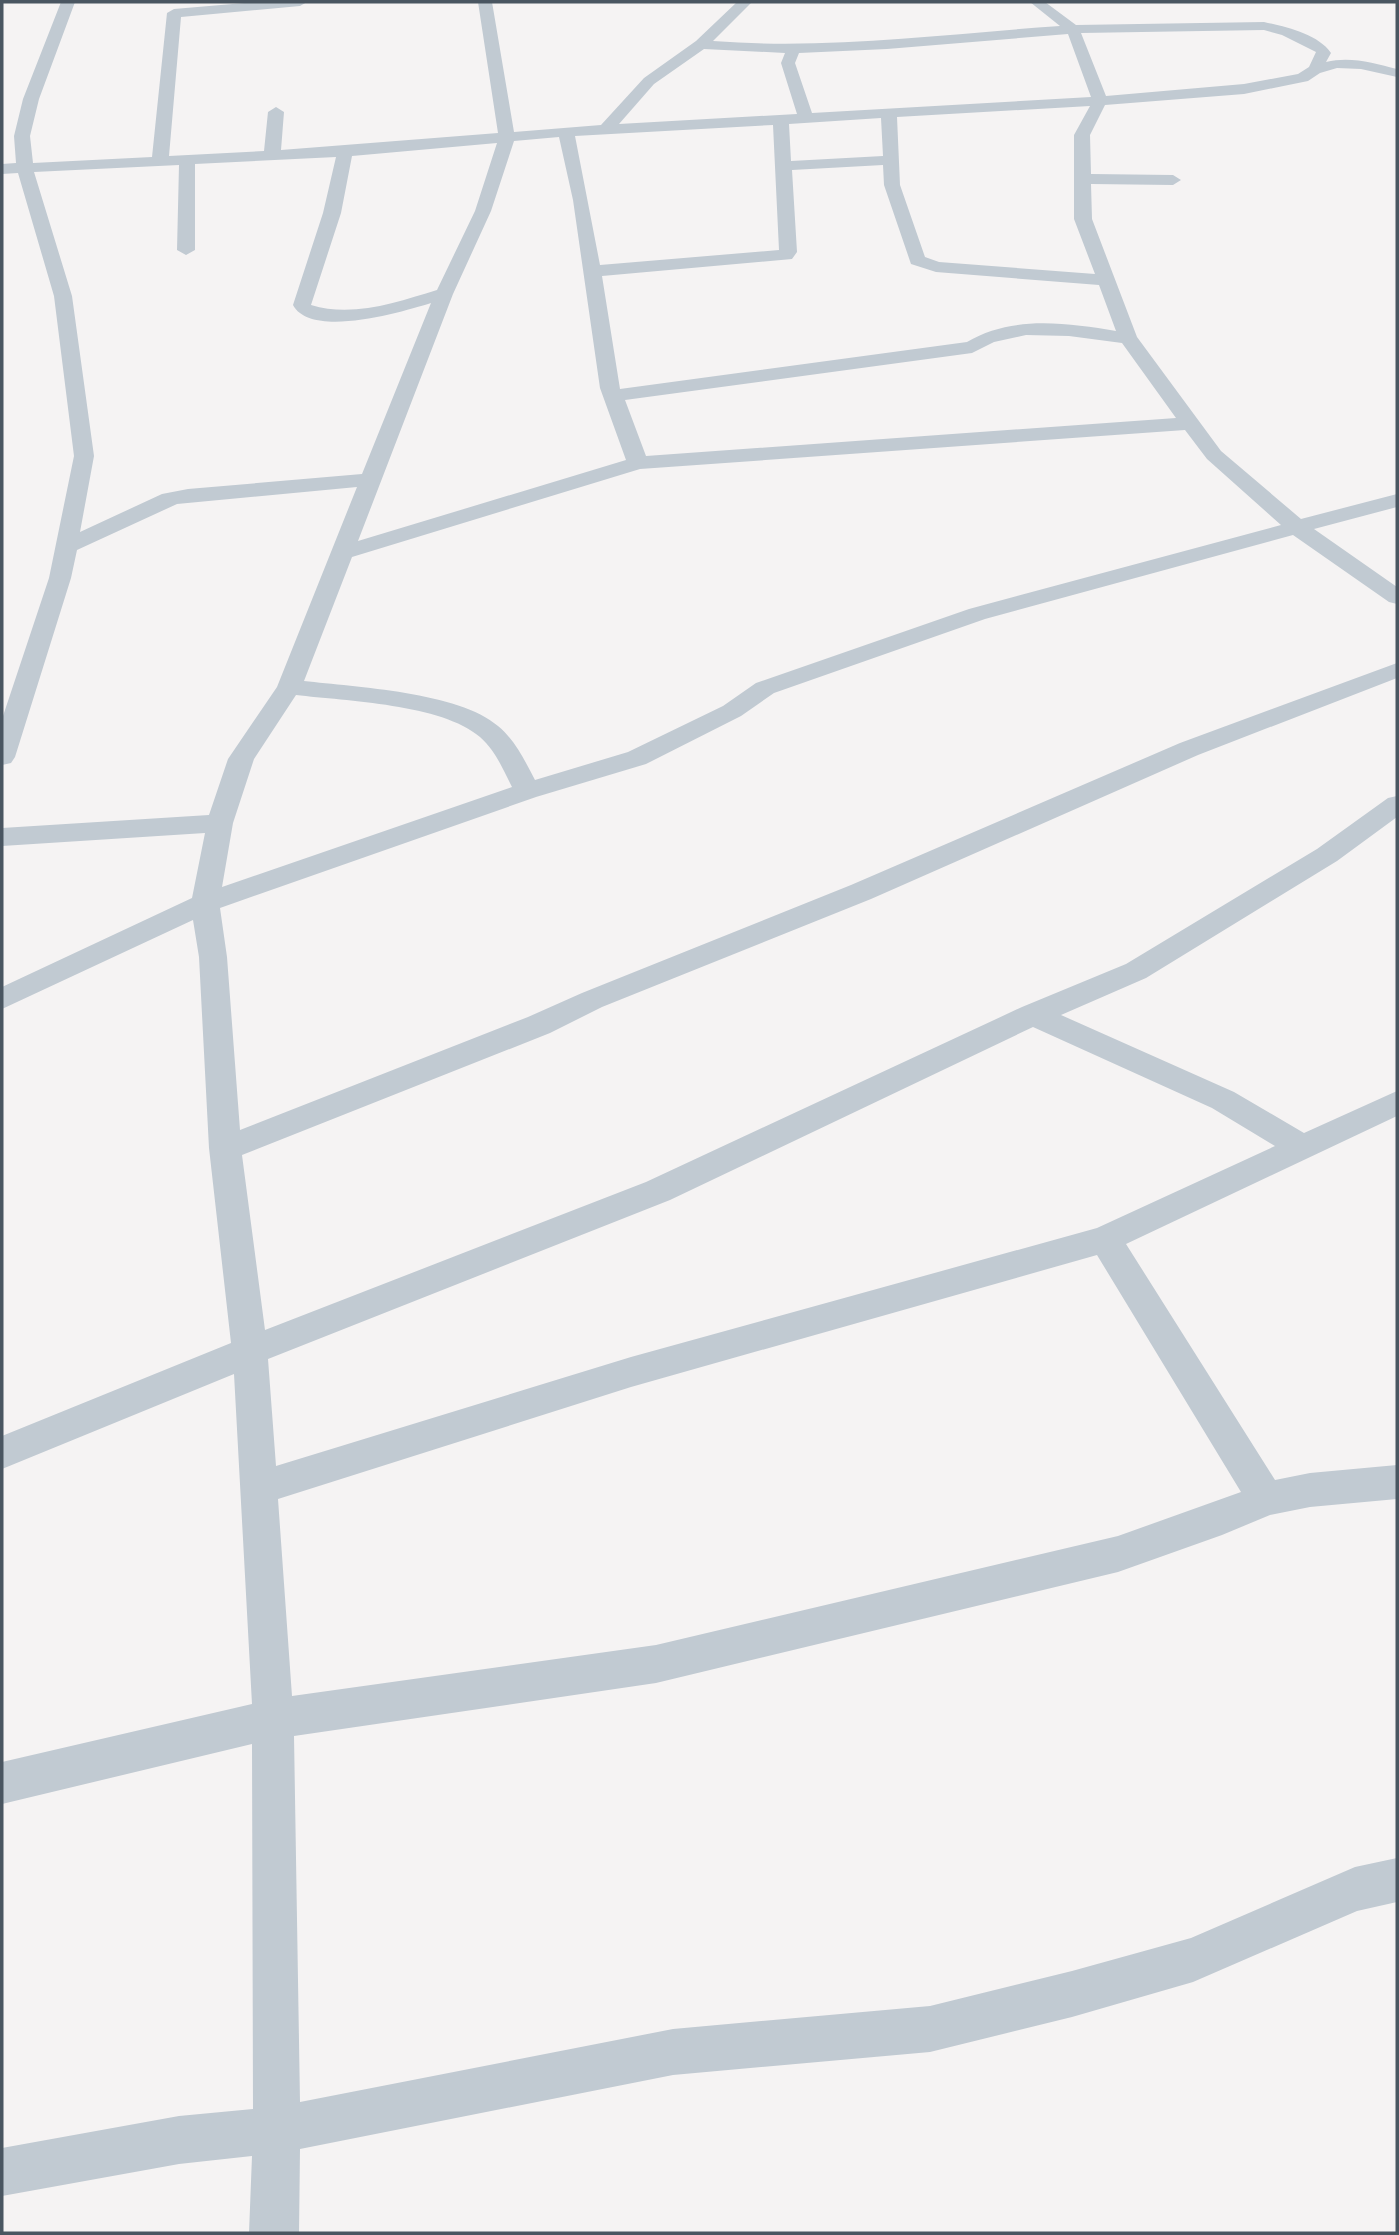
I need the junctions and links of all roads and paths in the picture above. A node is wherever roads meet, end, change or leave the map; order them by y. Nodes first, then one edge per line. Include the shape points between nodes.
1 (68, 2) edge
2 (300, 2) edge
3 (485, 2) edge
4 (746, 2) edge
5 (1037, 2) edge
6 (175, 7) edge
7 (1073, 29) junction
8 (701, 44) junction
9 (794, 48) junction
10 (1321, 49) junction
11 (1315, 70) junction
12 (1392, 72) edge
13 (1100, 101) junction
14 (621, 110) junction
15 (276, 111) dead end
16 (889, 113) junction
17 (806, 117) junction
18 (780, 119) junction
19 (654, 127) junction
20 (604, 130) junction
21 (566, 132) junction
22 (507, 138) junction
23 (345, 152) junction
24 (272, 156) junction
25 (187, 160) junction
26 (891, 160) junction
27 (160, 162) junction
28 (783, 166) junction
29 (25, 168) junction
30 (2, 169) edge
31 (1083, 179) junction
32 (1173, 180) dead end
33 (186, 250) dead end
34 (593, 271) junction
35 (1107, 280) junction
36 (444, 294) junction
37 (1128, 338) junction
38 (613, 396) junction
39 (1191, 423) junction
40 (638, 463) junction
41 (370, 481) junction
42 (1397, 500) edge
43 (1299, 528) junction
44 (66, 547) junction
45 (341, 553) junction
46 (1397, 597) edge
47 (1397, 670) edge
48 (289, 687) junction
49 (2, 757) edge
50 (527, 791) junction
51 (1397, 803) edge
52 (220, 823) junction
53 (2, 837) edge
54 (205, 903) junction
55 (2, 999) edge
56 (1033, 1015) junction
57 (1397, 1103) edge
58 (1302, 1147) junction
59 (225, 1148) junction
60 (1105, 1239) junction
61 (250, 1351) junction
62 (2, 1453) edge
63 (1397, 1482) edge
64 (260, 1488) junction
65 (1266, 1499) junction
66 (273, 1719) junction
67 (2, 1783) edge
68 (1397, 1880) edge
69 (277, 2130) junction
70 (2, 2172) edge
71 (274, 2233) edge

1 - 29 street via 31,99 22,136
2 - 6 street
3 - 22 street
4 - 8 street
5 - 7 street
6 - 27 street
7 - 9 street via 863,48
7 - 10 street via 1264,26
7 - 13 street
8 - 9 street
8 - 14 street via 649,81
9 - 17 street via 788,63
10 - 11 street via 1324,53
10 - 12 street via 1367,60
11 - 12 street via 1347,64
11 - 13 street via 1303,78 1244,89
13 - 16 street
13 - 31 street via 1083,135
14 - 19 street
14 - 20 street
15 - 24 street
16 - 17 street
16 - 26 street
17 - 18 street
18 - 19 street
18 - 28 street
19 - 20 street
20 - 21 street
21 - 22 street
21 - 34 street
22 - 23 street
22 - 36 street via 483,211
23 - 24 street
23 - 36 street via 304,309 381,312
24 - 25 street
25 - 27 street
25 - 33 street
26 - 28 street
26 - 35 street via 892,185 917,260 936,267
27 - 29 street
28 - 34 street via 786,255
29 - 30 street
29 - 44 street via 63,296 84,456
31 - 32 street
31 - 35 street via 1083,219
34 - 38 street
35 - 37 street
36 - 41 street
37 - 38 street via 1029,331 989,337 972,347
37 - 39 street
38 - 40 street
39 - 40 street
39 - 43 street via 1214,455
40 - 45 street
41 - 44 street via 188,495
41 - 45 street
42 - 43 street
43 - 46 street
43 - 50 street via 977,614 765,688 732,711 637,758
44 - 49 street
45 - 48 street
47 - 59 street via 1189,749 861,892
48 - 50 street via 438,708 468,717 487,729 510,757
48 - 52 street via 241,759
50 - 54 street
51 - 56 street via 1327,855 1136,971
52 - 53 street
52 - 54 street
54 - 55 street
54 - 59 street via 213,957
56 - 58 street via 1223,1100
56 - 61 street via 658,1191
57 - 58 street
58 - 60 street
59 - 61 street
60 - 64 street via 631,1372
60 - 65 street
61 - 62 street
61 - 64 street
63 - 65 street
64 - 66 street
65 - 66 street via 1118,1554 656,1664
66 - 67 street
66 - 69 street
68 - 69 street via 1355,1889 1193,1960 930,2029 673,2052
69 - 70 street via 179,2140
69 - 71 street

